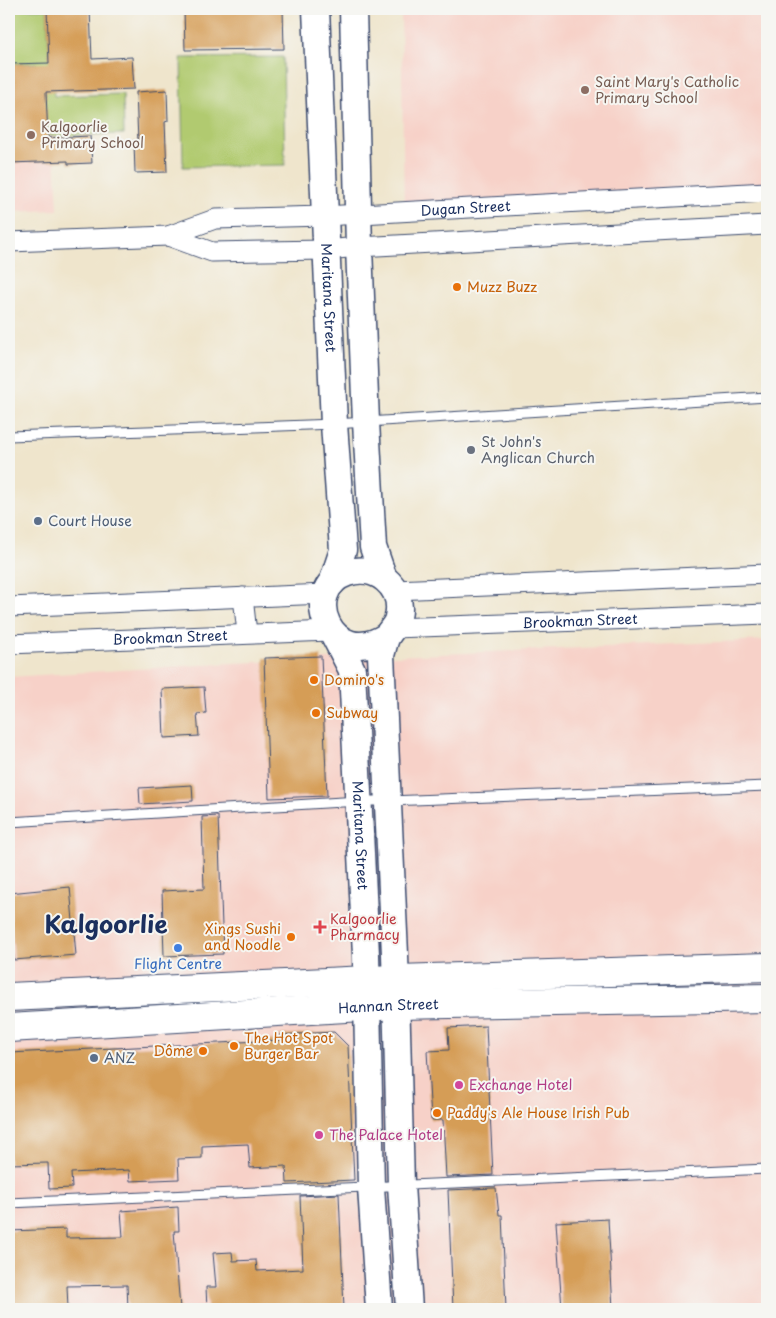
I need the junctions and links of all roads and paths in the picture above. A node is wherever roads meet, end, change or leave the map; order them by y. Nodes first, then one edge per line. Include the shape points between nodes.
1 (316, 9) edge
2 (353, 9) edge
3 (767, 192) edge
4 (358, 214) junction
5 (324, 216) junction
6 (767, 225) edge
7 (168, 236) junction
8 (9, 242) edge
9 (359, 247) junction
10 (326, 250) junction
11 (767, 397) edge
12 (366, 422) junction
13 (334, 424) junction
14 (9, 436) edge
15 (767, 574) edge
16 (389, 583) junction
17 (329, 588) junction
18 (243, 597) junction
19 (9, 607) edge
20 (767, 614) edge
21 (391, 632) junction
22 (332, 633) junction
23 (247, 634) junction
24 (9, 644) edge
25 (767, 786) edge
26 (359, 801) junction
27 (389, 802) junction
28 (9, 822) edge
29 (767, 967) edge
30 (367, 980) junction
31 (396, 992) junction
32 (9, 997) edge
33 (767, 998) edge
34 (367, 1007) junction
35 (9, 1028) edge
36 (767, 1169) edge
37 (401, 1185) junction
38 (371, 1187) junction
39 (9, 1203) edge
40 (379, 1309) edge
41 (409, 1309) edge

1 - 5 main road, Maritana Street
2 - 4 main road
3 - 4 street, Dugan Street
4 - 5 street, Dugan Street
4 - 9 main road
5 - 7 street, Dugan Street via 216,219
5 - 10 main road, Maritana Street
6 - 9 street, Dugan Street
7 - 8 street, Dugan Street
7 - 10 street, Dugan Street via 212,252
9 - 10 street, Dugan Street
9 - 12 main road
10 - 13 main road, Maritana Street
11 - 12 lane
12 - 13 lane
12 - 16 main road via 373,547
13 - 14 lane
13 - 17 main road, Maritana Street via 343,550
15 - 16 street
16 - 17 main road via 369,570 355,570 342,574
16 - 21 main road via 399,602 399,615
17 - 18 street
17 - 22 main road via 323,605 326,623
18 - 19 street
18 - 23 street
20 - 21 street, Brookman Street
21 - 22 main road via 376,644 363,646 350,644
21 - 27 main road via 381,655
22 - 23 street, Brookman Street
22 - 26 main road, Maritana Street via 352,670
23 - 24 street, Brookman Street
25 - 27 lane
26 - 27 lane
26 - 28 lane
26 - 30 main road, Maritana Street
27 - 31 main road
29 - 31 highway, Hannan Street
30 - 31 highway, Hannan Street
30 - 32 highway, Hannan Street
30 - 34 main road, Maritana Street
31 - 33 highway, Hannan Street
31 - 34 highway, Hannan Street
31 - 37 main road
34 - 35 highway, Hannan Street
34 - 38 main road, Maritana Street
36 - 37 lane
37 - 38 lane
37 - 41 main road
38 - 39 lane
38 - 40 main road, Maritana Street

